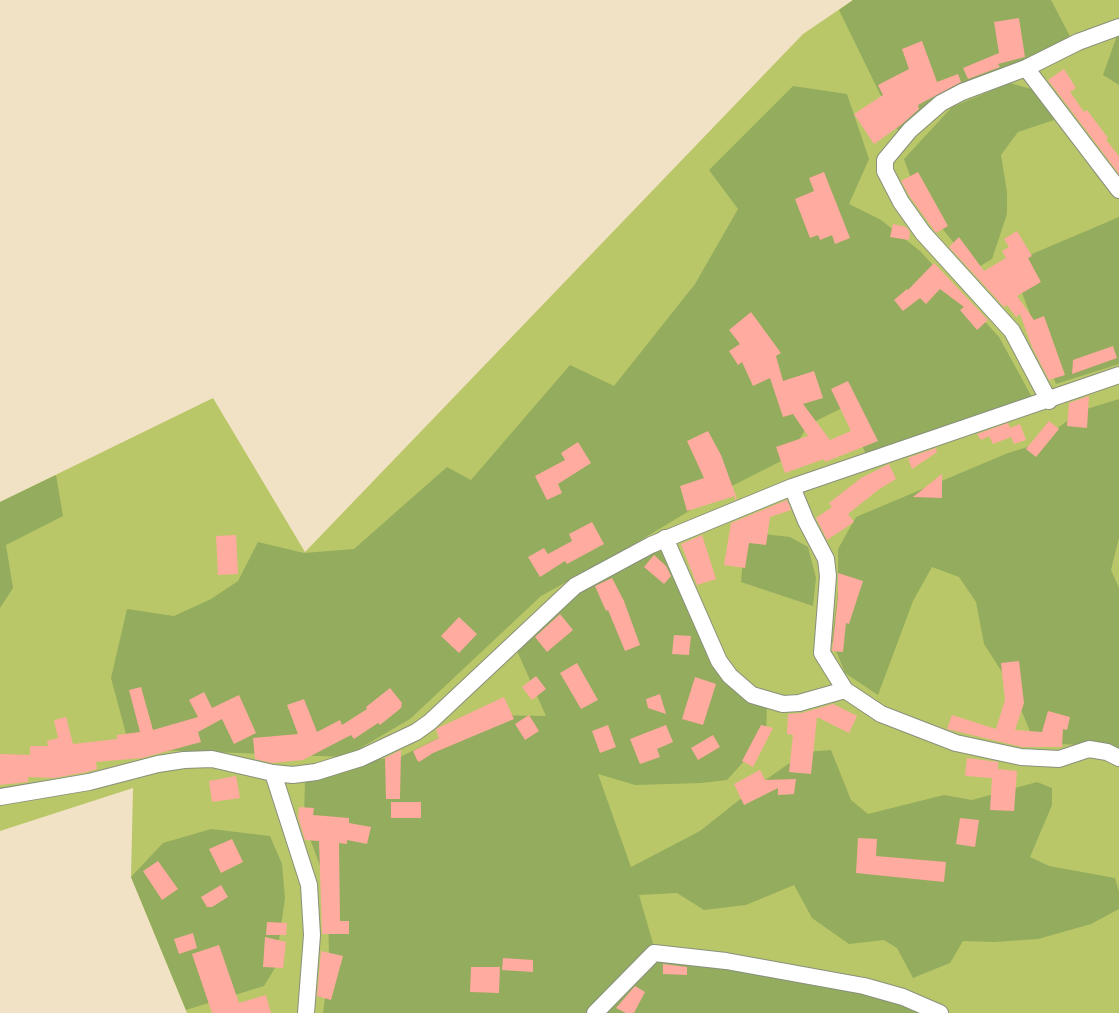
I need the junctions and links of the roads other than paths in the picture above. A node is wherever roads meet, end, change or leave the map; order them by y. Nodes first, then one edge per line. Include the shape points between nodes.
1 (1119, 27) edge
2 (1026, 68) junction
3 (1119, 190) edge
4 (1119, 375) edge
5 (1049, 401) junction
6 (792, 488) junction
7 (665, 538) junction
8 (845, 690) junction
9 (1119, 758) edge
10 (273, 773) junction
11 (0, 797) edge
12 (306, 1013) edge
13 (595, 1013) edge
14 (940, 1013) edge

1 - 2 street via 1078,42
2 - 3 street
2 - 5 street via 941,103 910,130 885,160 884,166 901,202 923,233 1012,331
4 - 5 street
5 - 6 street
6 - 7 street
6 - 8 street via 826,559 828,576 822,653
7 - 8 street via 719,661 730,676 752,695 783,704 799,703
7 - 10 street via 575,586 416,732 361,758 316,772
8 - 9 street via 881,714 966,745 1021,757 1059,759 1089,749
10 - 11 street via 212,759 184,760 89,782
10 - 12 street via 310,885 312,935
13 - 14 street via 654,952 726,961 864,986 903,997

